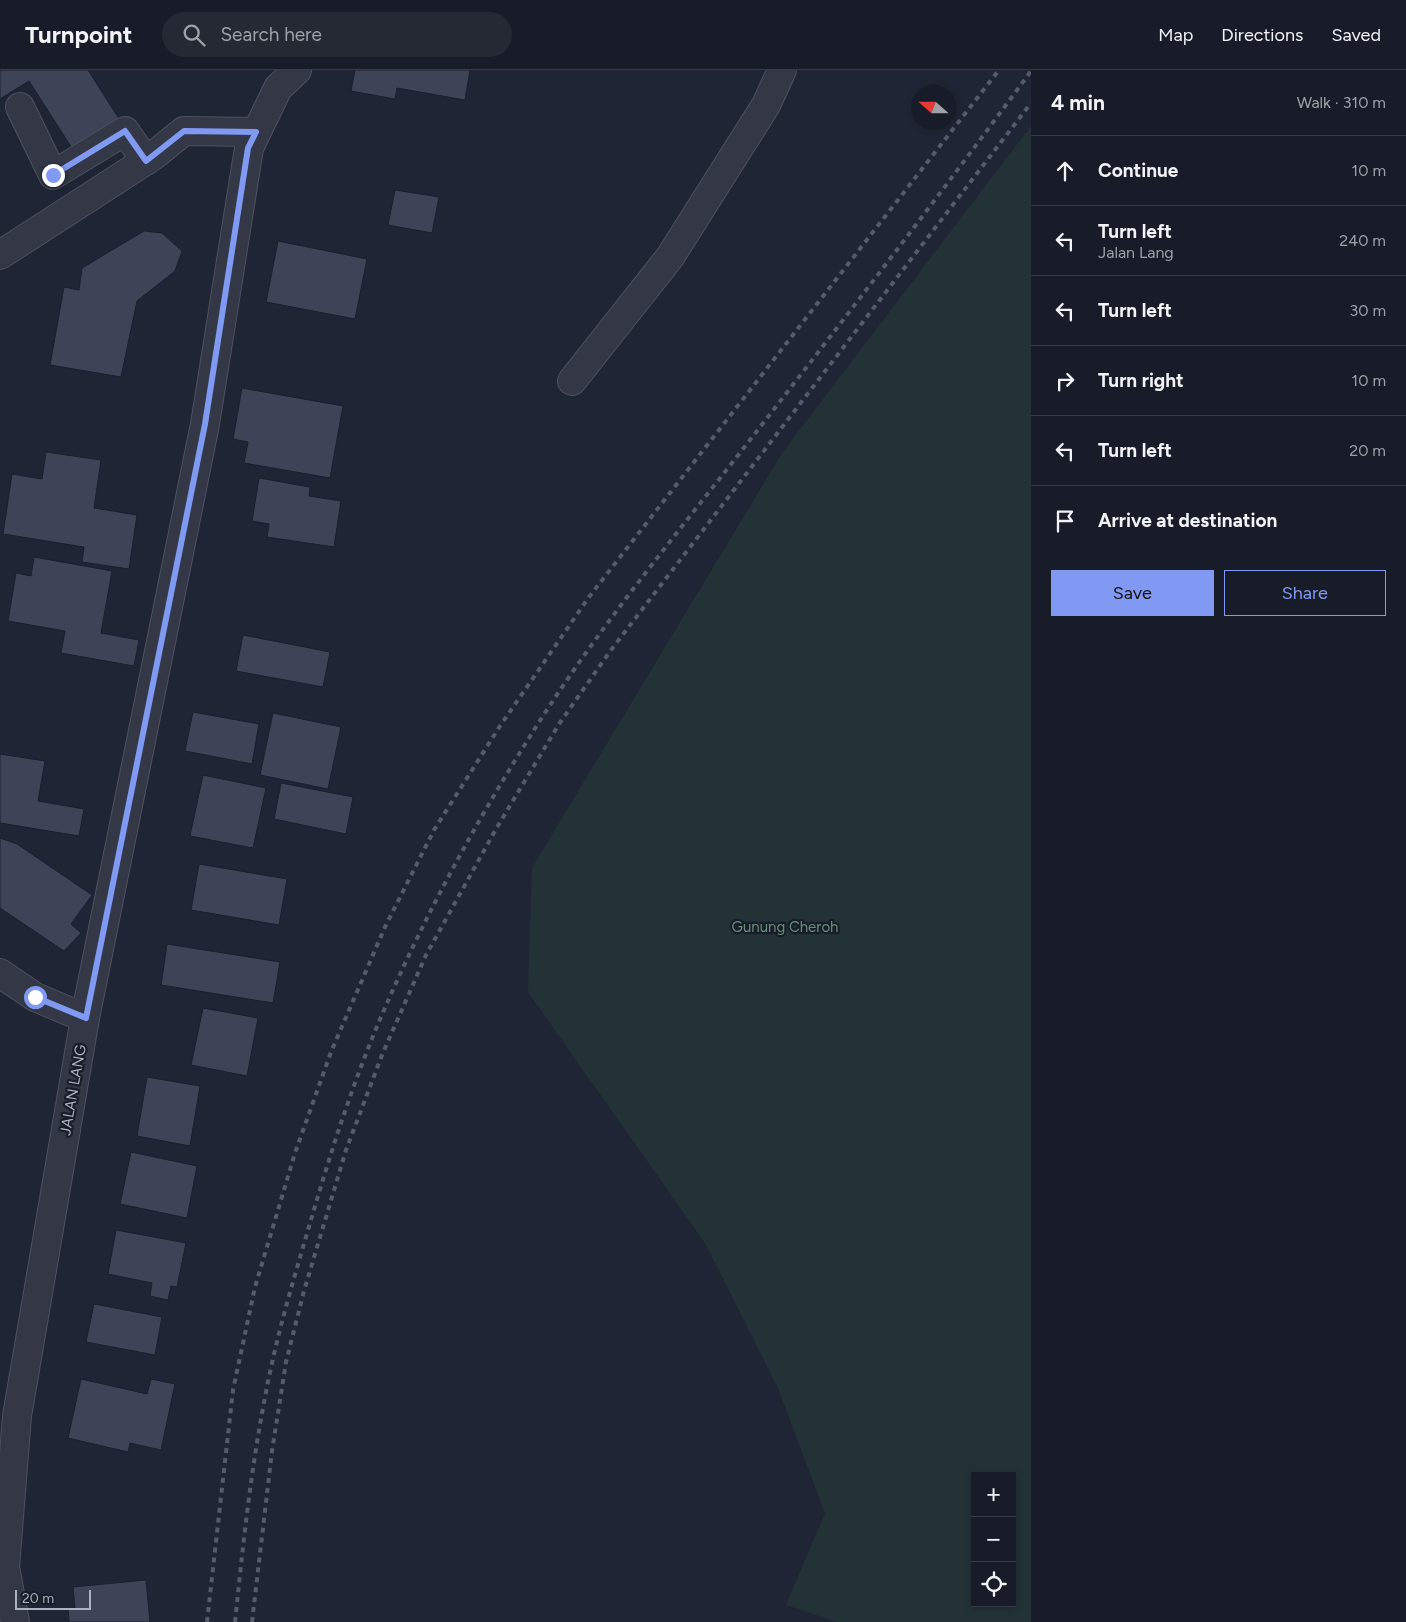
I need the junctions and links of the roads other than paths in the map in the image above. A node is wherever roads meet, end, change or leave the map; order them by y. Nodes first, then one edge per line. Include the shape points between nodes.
1 (297, 70) edge
2 (782, 70) edge
3 (20, 107) dead end
4 (256, 132) junction
5 (146, 161) junction
6 (0, 255) edge
7 (572, 381) dead end
8 (0, 973) edge
9 (86, 1018) junction
10 (6, 1476) edge
11 (15, 1622) edge

1 - 4 street, JALAN LANG via 278,88
2 - 7 street via 766,105 670,257
3 - 5 street via 53,175 125,131
4 - 5 street via 184,131
4 - 9 street, JALAN LANG via 248,148 205,424
5 - 6 street
8 - 9 street via 35,997
9 - 10 street, JALAN LANG
10 - 11 street, JALAN LANG via 5,1567

